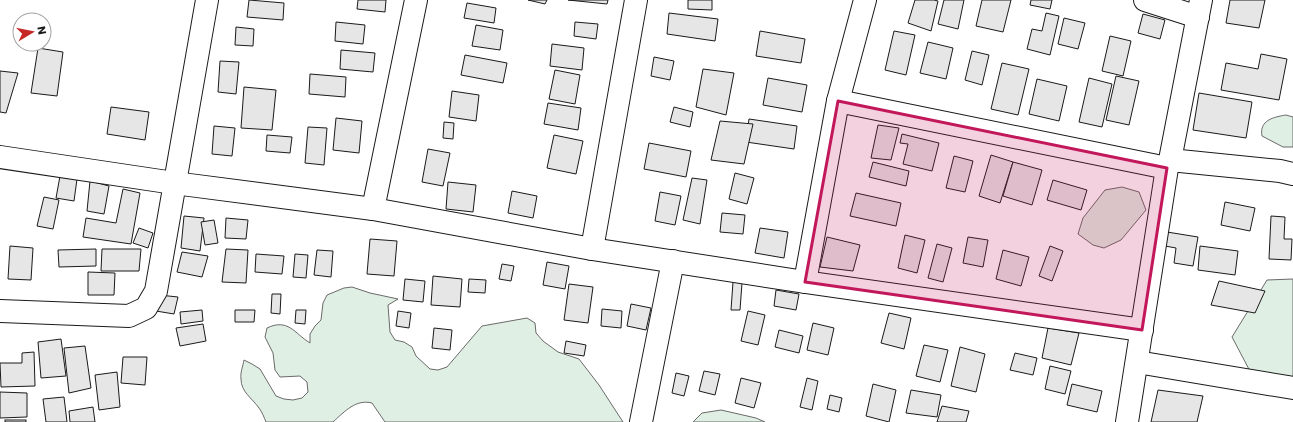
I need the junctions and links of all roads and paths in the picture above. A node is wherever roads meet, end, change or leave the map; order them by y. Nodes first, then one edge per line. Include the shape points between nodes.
1 (207, 0) edge
2 (416, 0) edge
3 (636, 0) edge
4 (865, 0) edge
5 (1145, 0) edge
6 (1199, 9) edge
7 (838, 101) junction
8 (0, 157) edge
9 (1168, 164) junction
10 (1293, 174) edge
11 (174, 183) junction
12 (373, 209) junction
13 (592, 249) junction
14 (673, 261) junction
15 (805, 282) junction
16 (0, 311) edge
17 (1142, 330) junction
18 (1137, 362) junction
19 (1293, 388) edge
20 (641, 422) edge
21 (1127, 422) edge

1 - 11 street
2 - 12 street
3 - 13 street
4 - 7 street
5 - 6 street
6 - 9 street
7 - 9 street
7 - 15 street
8 - 11 street
9 - 10 street
9 - 17 street
11 - 12 street
11 - 16 street via 156,291 146,308 129,316
12 - 13 street
13 - 14 street
14 - 15 street
14 - 20 street
15 - 17 street
17 - 18 street
18 - 19 street
18 - 21 street

